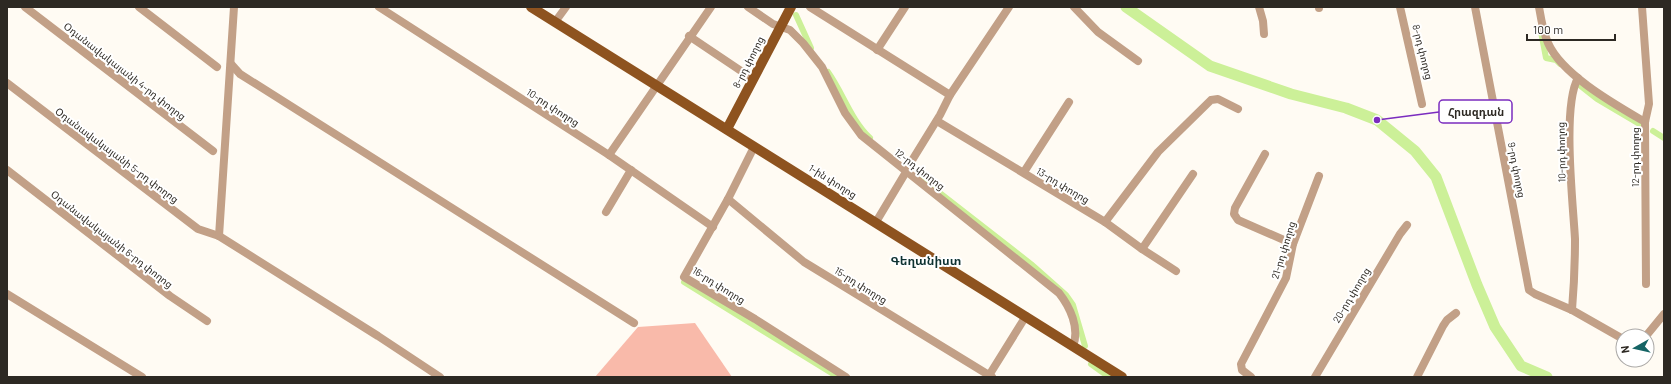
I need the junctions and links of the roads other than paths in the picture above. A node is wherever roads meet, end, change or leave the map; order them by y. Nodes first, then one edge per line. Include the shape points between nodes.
1 (25, 7) edge
2 (139, 7) edge
3 (234, 7) edge
4 (379, 7) edge
5 (531, 7) edge
6 (566, 7) edge
7 (711, 7) edge
8 (748, 7) edge
9 (791, 7) edge
10 (810, 7) edge
11 (905, 7) edge
12 (1009, 7) edge
13 (1074, 7) edge
14 (1259, 7) edge
15 (1400, 7) edge
16 (1475, 7) edge
17 (1539, 7) edge
18 (1642, 7) edge
19 (555, 22) junction
20 (780, 27) junction
21 (1264, 34) dead end
22 (689, 36) junction
23 (877, 50) junction
24 (1138, 61) dead end
25 (231, 64) junction
26 (217, 67) dead end
27 (1578, 78) junction
28 (753, 79) junction
29 (7, 83) edge
30 (657, 85) junction
31 (950, 95) junction
32 (1069, 102) dead end
33 (1422, 104) dead end
34 (1238, 109) dead end
35 (937, 121) junction
36 (1645, 122) junction
37 (727, 130) junction
38 (754, 147) junction
39 (213, 151) dead end
40 (1265, 154) dead end
41 (609, 155) junction
42 (911, 162) dead end
43 (7, 170) edge
44 (631, 170) junction
45 (906, 172) junction
46 (1024, 172) junction
47 (1192, 174) dead end
48 (1319, 176) dead end
49 (728, 199) junction
50 (606, 212) dead end
51 (876, 222) junction
52 (1105, 222) junction
53 (1407, 225) dead end
54 (713, 227) junction
55 (219, 236) junction
56 (1293, 244) junction
57 (1142, 249) junction
58 (1176, 271) dead end
59 (1646, 284) dead end
60 (7, 294) edge
61 (1572, 310) junction
62 (1456, 313) dead end
63 (1664, 314) edge
64 (1026, 316) junction
65 (207, 321) dead end
66 (634, 323) dead end
67 (1653, 328) edge
68 (1615, 334) edge
69 (1073, 346) junction
70 (990, 376) edge
71 (142, 377) edge
72 (440, 377) edge
73 (846, 377) edge
74 (1122, 377) edge
75 (1251, 377) edge
76 (1315, 377) edge
77 (1417, 377) edge

1 - 39 street, Օդանավակայանի 4-րդ փողոց
2 - 26 street
3 - 25 street
4 - 41 street, 10-րդ փողոց
5 - 19 main road, 1-ին փողոց
6 - 19 street
7 - 22 street
8 - 20 street, 12-րդ փողոց
9 - 20 main road, 8-րդ փողոց
10 - 23 street
11 - 23 street
12 - 31 street
13 - 24 street via 1098,32
14 - 21 street
15 - 33 street, 8-րդ փողոց
16 - 61 street, 9-րդ փողոց via 1529,290
17 - 27 street via 1548,43
18 - 36 street, 12-րդ փողոց via 1649,104
19 - 30 main road, 1-ին փողոց
20 - 28 main road, 8-րդ փողոց
20 - 45 street, 12-րդ փողոց via 790,30 822,67 861,134
22 - 28 street
22 - 30 street
23 - 31 street
25 - 55 street
25 - 66 street via 240,74
27 - 36 street via 1602,97
27 - 61 street, 10-րդ փողոց via 1574,85 1570,127 1575,272
28 - 37 main road, 8-րդ փողոց
29 - 55 street, Օդանավակայանի 5-րդ փողոց via 198,229
30 - 37 main road, 1-ին փողոց
30 - 41 street
31 - 35 street
32 - 46 street
34 - 52 street via 1218,99 1211,100 1158,152
35 - 42 street
35 - 46 street, 13-րդ փողոց
36 - 59 street, 12-րդ փողոց
37 - 38 main road, 1-ին փողոց
38 - 49 street, 16-րդ փողոց
38 - 51 main road, 1-ին փողոց
40 - 56 street via 1234,214 1238,220
41 - 44 street, 10-րդ փողոց
43 - 65 street, Օդանավակայանի 6-րդ փողոց via 170,296
44 - 50 street
44 - 54 street, 10-րդ փողոց
45 - 51 street
45 - 69 street, 12-րդ փողոց via 1059,293 1067,303 1072,316 1075,329
46 - 52 street, 13-րդ փողոց
47 - 57 street
48 - 56 street, 21-րդ փողոց
49 - 54 street, 16-րդ փողոց
49 - 70 street, 15-րդ փողոց via 804,262
51 - 64 main road, 1-ին փողոց
52 - 57 street, 13-րդ փողոց
53 - 76 street, 20-րդ փողոց
54 - 73 street, 16-րդ փողոց via 684,277
55 - 72 street, Օդանավակայանի 5-րդ փողոց
56 - 75 street, 21-րդ փողոց via 1286,278 1241,364 1242,370
57 - 58 street, 13-րդ փողոց
60 - 71 street
61 - 68 street
62 - 77 street via 1443,326
63 - 67 street
64 - 69 main road, 1-ին փողոց
64 - 70 street
69 - 74 main road, 1-ին փողոց

